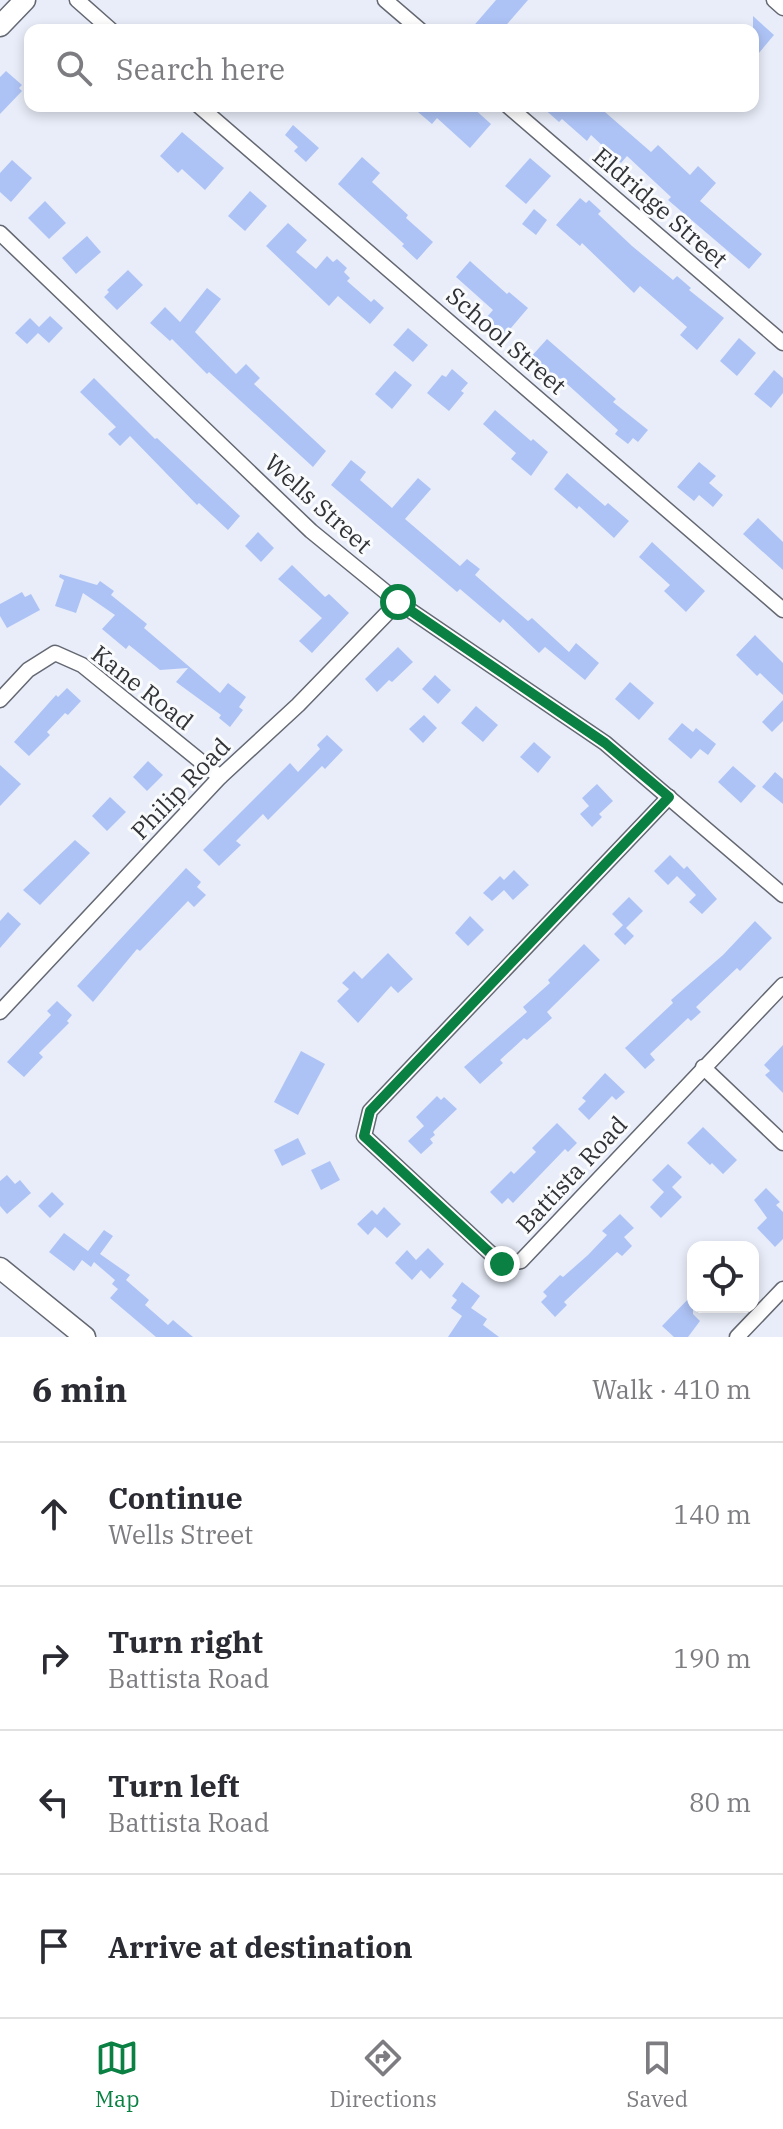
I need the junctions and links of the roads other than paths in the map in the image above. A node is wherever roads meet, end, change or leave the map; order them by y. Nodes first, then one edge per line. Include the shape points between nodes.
1 (25, 0) edge
2 (77, 0) edge
3 (385, 0) edge
4 (774, 0) edge
5 (783, 8) edge
6 (104, 24) edge
7 (413, 24) edge
8 (0, 26) edge
9 (206, 112) edge
10 (515, 112) edge
11 (0, 233) edge
12 (783, 343) edge
13 (398, 602) junction
14 (783, 610) edge
15 (0, 700) edge
16 (220, 777) junction
17 (669, 797) junction
18 (783, 895) edge
19 (783, 985) edge
20 (0, 1012) edge
21 (703, 1067) junction
22 (783, 1143) edge
23 (0, 1268) edge
24 (783, 1289) edge
25 (85, 1337) edge
26 (737, 1337) edge

1 - 8 main road
2 - 6 street
3 - 7 street
4 - 5 street
9 - 14 street, School Street
10 - 12 street, Eldridge Street
11 - 13 street, Wells Street via 311,531
13 - 16 street, Philip Road
13 - 17 street, Wells Street via 605,743
15 - 16 street, Kane Road via 28,670 55,653 82,665
16 - 20 street, Philip Road
17 - 18 street, Wells Street
17 - 21 street, Battista Road via 370,1111 364,1136 502,1264 521,1261
19 - 21 street, Battista Road
21 - 22 street
23 - 25 main road
24 - 26 street

